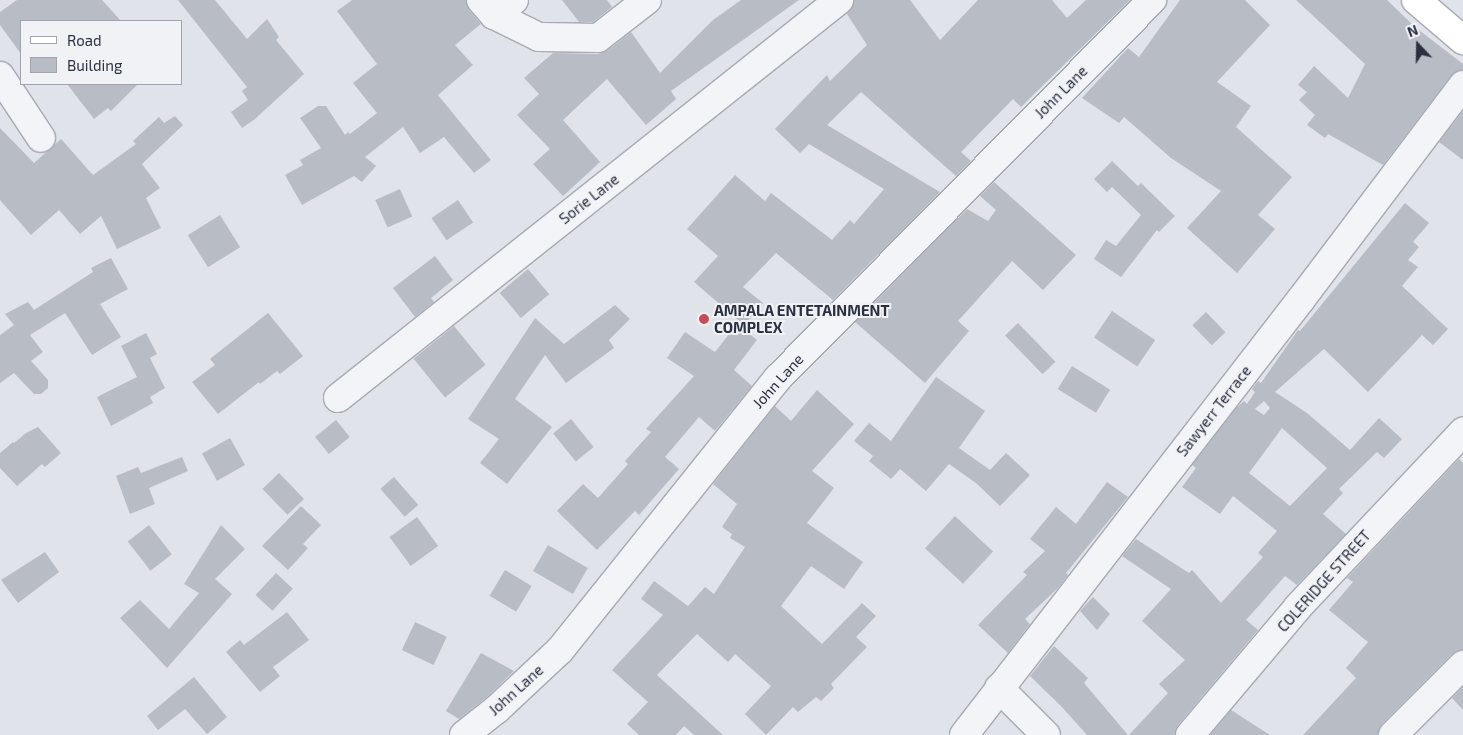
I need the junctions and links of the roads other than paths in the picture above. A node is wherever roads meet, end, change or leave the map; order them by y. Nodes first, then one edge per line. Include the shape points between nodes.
1 (647, 0) edge
2 (839, 0) edge
3 (1152, 0) edge
4 (1416, 0) edge
5 (496, 5) edge
6 (1463, 40) edge
7 (0, 76) edge
8 (1463, 84) edge
9 (41, 138) dead end
10 (338, 398) dead end
11 (1463, 432) edge
12 (1463, 665) edge
13 (1000, 688) junction
14 (464, 735) edge
15 (964, 735) edge
16 (1046, 735) edge
17 (1190, 735) edge
18 (1393, 735) edge

1 - 5 street via 598,38 539,37
2 - 10 street, Sorie Lane
3 - 14 street, John Lane via 778,378 560,650
4 - 6 main road
7 - 9 street
8 - 13 street, Sawyerr Terrace via 1296,306
11 - 17 street, COLERIDGE STREET via 1298,607
12 - 18 street
13 - 15 street, Sawyerr Terrace
13 - 16 street

